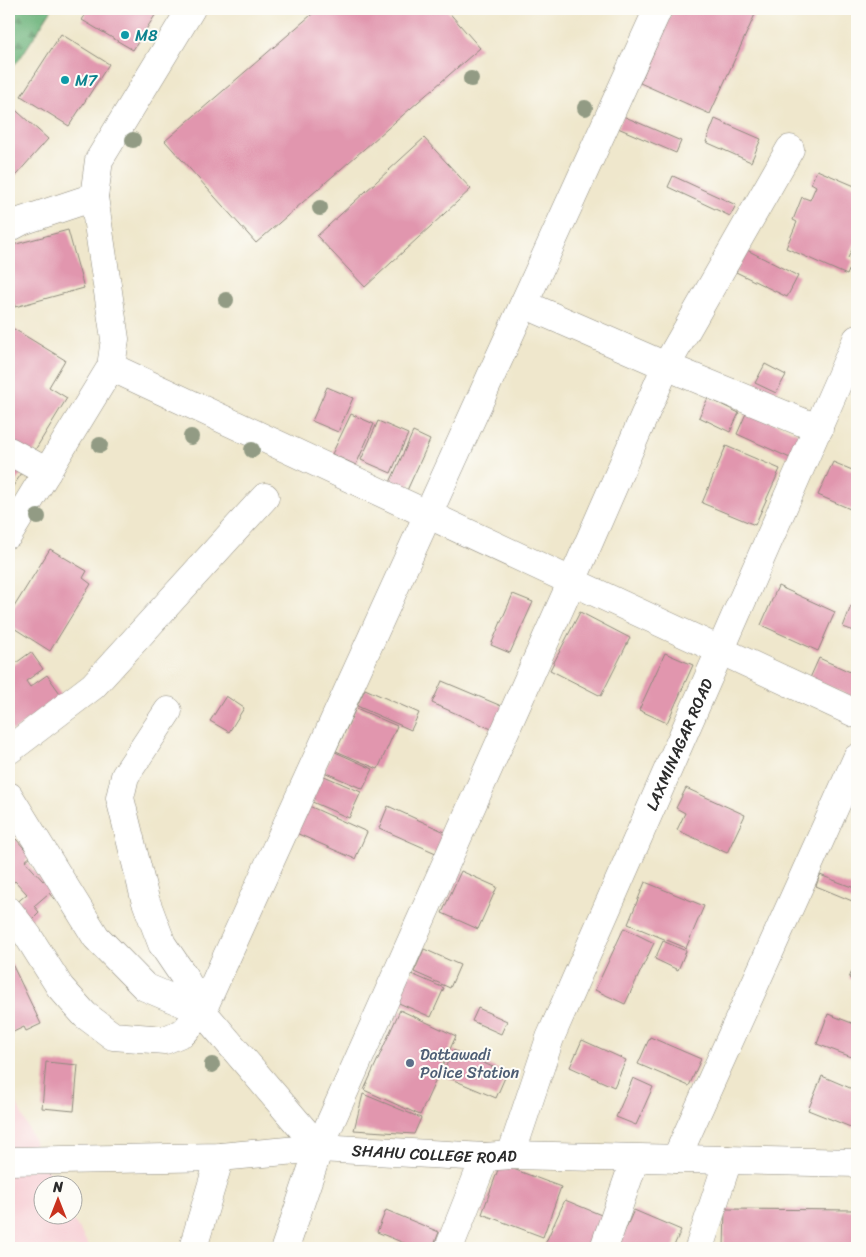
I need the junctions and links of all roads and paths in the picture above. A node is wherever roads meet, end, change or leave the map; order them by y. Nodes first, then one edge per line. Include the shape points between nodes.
1 (191, 9) edge
2 (658, 9) edge
3 (790, 149) dead end
4 (94, 197) junction
5 (9, 228) edge
6 (524, 304) junction
7 (857, 339) edge
8 (112, 366) junction
9 (666, 366) junction
10 (819, 428) junction
11 (9, 451) edge
12 (47, 472) junction
13 (264, 497) dead end
14 (428, 514) junction
15 (9, 534) edge
16 (572, 581) junction
17 (721, 650) junction
18 (168, 711) dead end
19 (857, 714) edge
20 (9, 750) edge
21 (857, 758) edge
22 (9, 796) edge
23 (9, 911) edge
24 (202, 1011) junction
25 (319, 1148) junction
26 (498, 1156) junction
27 (220, 1157) junction
28 (855, 1157) edge
29 (635, 1158) junction
30 (676, 1159) junction
31 (728, 1160) junction
32 (10, 1161) edge
33 (192, 1248) edge
34 (285, 1248) edge
35 (449, 1248) edge
36 (604, 1248) edge
37 (699, 1248) edge

1 - 4 street via 99,160
2 - 6 street
3 - 9 street
4 - 5 street
4 - 8 street via 115,339
6 - 9 street
6 - 14 street
7 - 10 street, LAXMINAGAR ROAD
8 - 12 street
8 - 14 street
9 - 10 street
9 - 16 street
10 - 17 street, LAXMINAGAR ROAD
11 - 12 street
12 - 15 street
13 - 20 street via 94,686
14 - 16 street
14 - 24 street
16 - 17 street
16 - 25 street
17 - 19 street
17 - 26 street, LAXMINAGAR ROAD
18 - 24 street via 125,776 120,798 145,899 162,944
21 - 30 street
22 - 24 street via 96,937 145,986
23 - 24 street via 60,987 85,1015 113,1036 165,1040 184,1032
24 - 25 street
25 - 26 street, SHAHU COLLEGE ROAD
25 - 27 street, SHAHU COLLEGE ROAD
25 - 34 street
26 - 29 street, SHAHU COLLEGE ROAD
26 - 35 street, LAXMINAGAR ROAD
27 - 32 street, SHAHU COLLEGE ROAD
27 - 33 street
28 - 31 street, SHAHU COLLEGE ROAD
29 - 30 street, SHAHU COLLEGE ROAD
29 - 36 street
30 - 31 street, SHAHU COLLEGE ROAD
31 - 37 street

